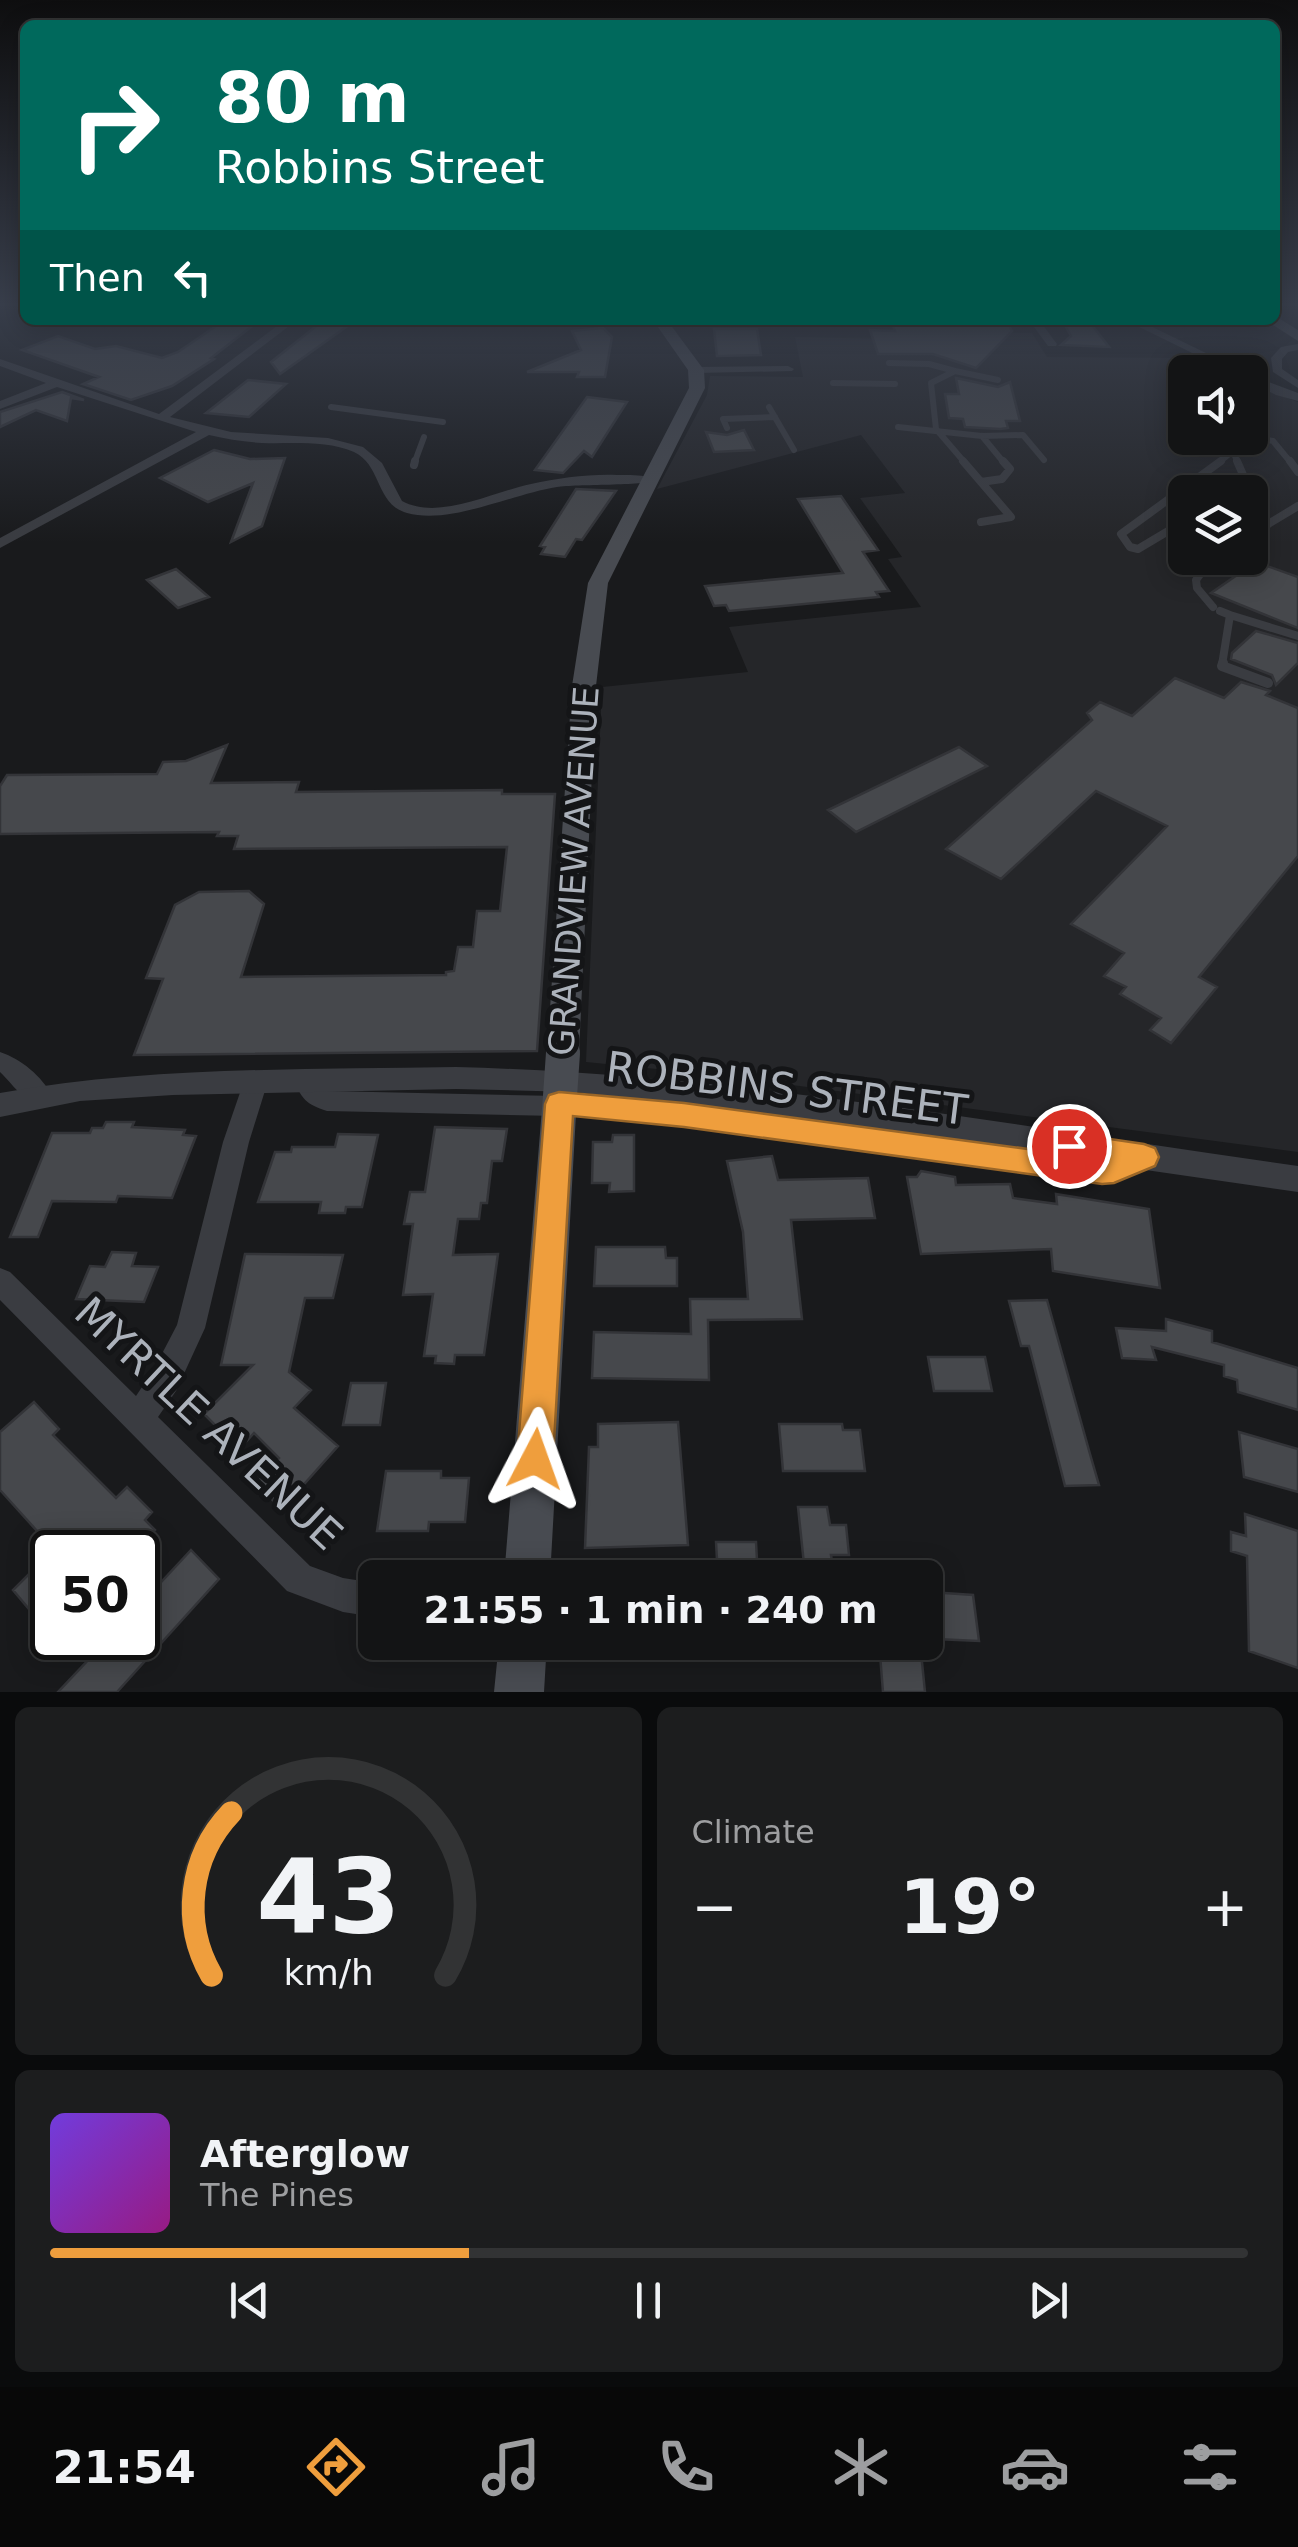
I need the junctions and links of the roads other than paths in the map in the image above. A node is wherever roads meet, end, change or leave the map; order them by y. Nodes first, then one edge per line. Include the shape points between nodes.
1 (50, 385) edge
2 (65, 385) edge
3 (206, 385) edge
4 (697, 385) edge
5 (931, 385) edge
6 (1268, 387) edge
7 (1298, 397) edge
8 (0, 404) edge
9 (331, 407) dead end
10 (769, 407) dead end
11 (163, 417) junction
12 (775, 417) junction
13 (443, 422) dead end
14 (898, 427) dead end
15 (727, 428) dead end
16 (936, 429) junction
17 (209, 430) junction
18 (424, 436) dead end
19 (982, 436) junction
20 (1268, 437) edge
21 (794, 450) dead end
22 (1228, 455) edge
23 (1044, 460) dead end
24 (414, 464) dead end
25 (1298, 472) edge
26 (1200, 475) edge
27 (648, 480) junction
28 (982, 482) junction
29 (1168, 499) edge
30 (1296, 508) edge
31 (1298, 519) edge
32 (982, 522) dead end
33 (1268, 524) edge
34 (1168, 531) edge
35 (0, 544) edge
36 (1200, 575) edge
37 (1221, 611) junction
38 (1298, 636) edge
39 (1268, 683) dead end
40 (0, 1062) edge
41 (305, 1080) junction
42 (256, 1081) junction
43 (40, 1096) junction
44 (559, 1100) junction
45 (0, 1105) edge
46 (1144, 1157) junction
47 (1298, 1179) edge
48 (0, 1281) edge
49 (138, 1419) junction
50 (528, 1560) edge
51 (358, 1597) edge
52 (522, 1660) edge
53 (519, 1692) edge

1 - 8 street
2 - 11 street
3 - 11 street
4 - 27 main road, GRANDVIEW AVENUE
5 - 16 lane
6 - 7 street
9 - 13 lane
10 - 12 lane
11 - 17 street
12 - 15 lane via 723,419
12 - 21 lane
14 - 16 lane
16 - 19 lane
16 - 28 lane
17 - 27 street via 359,450 373,458 389,498 426,512 578,478
17 - 35 street
18 - 24 lane
19 - 23 lane via 1023,435
19 - 28 lane via 1010,469 1002,479
20 - 25 lane
22 - 26 lane
27 - 44 main road, GRANDVIEW AVENUE, bridge via 598,583 583,706
28 - 32 lane via 1011,517
29 - 34 lane via 1120,534 1138,549
30 - 31 lane
30 - 33 lane
36 - 37 lane via 1197,588
37 - 38 lane
37 - 39 lane via 1222,666
40 - 43 street
41 - 42 street, ROBBINS STREET
41 - 44 street, ROBBINS STREET via 316,1098 328,1101
41 - 46 street, ROBBINS STREET via 616,1084
42 - 43 street, ROBBINS STREET
42 - 49 street via 191,1328
43 - 45 street, ROBBINS STREET
44 - 46 street, ROBBINS STREET via 1102,1172
44 - 50 main road, GRANDVIEW AVENUE
46 - 47 street, ROBBINS STREET
48 - 49 street, MYRTLE AVENUE
49 - 51 street, MYRTLE AVENUE via 299,1578
52 - 53 main road

